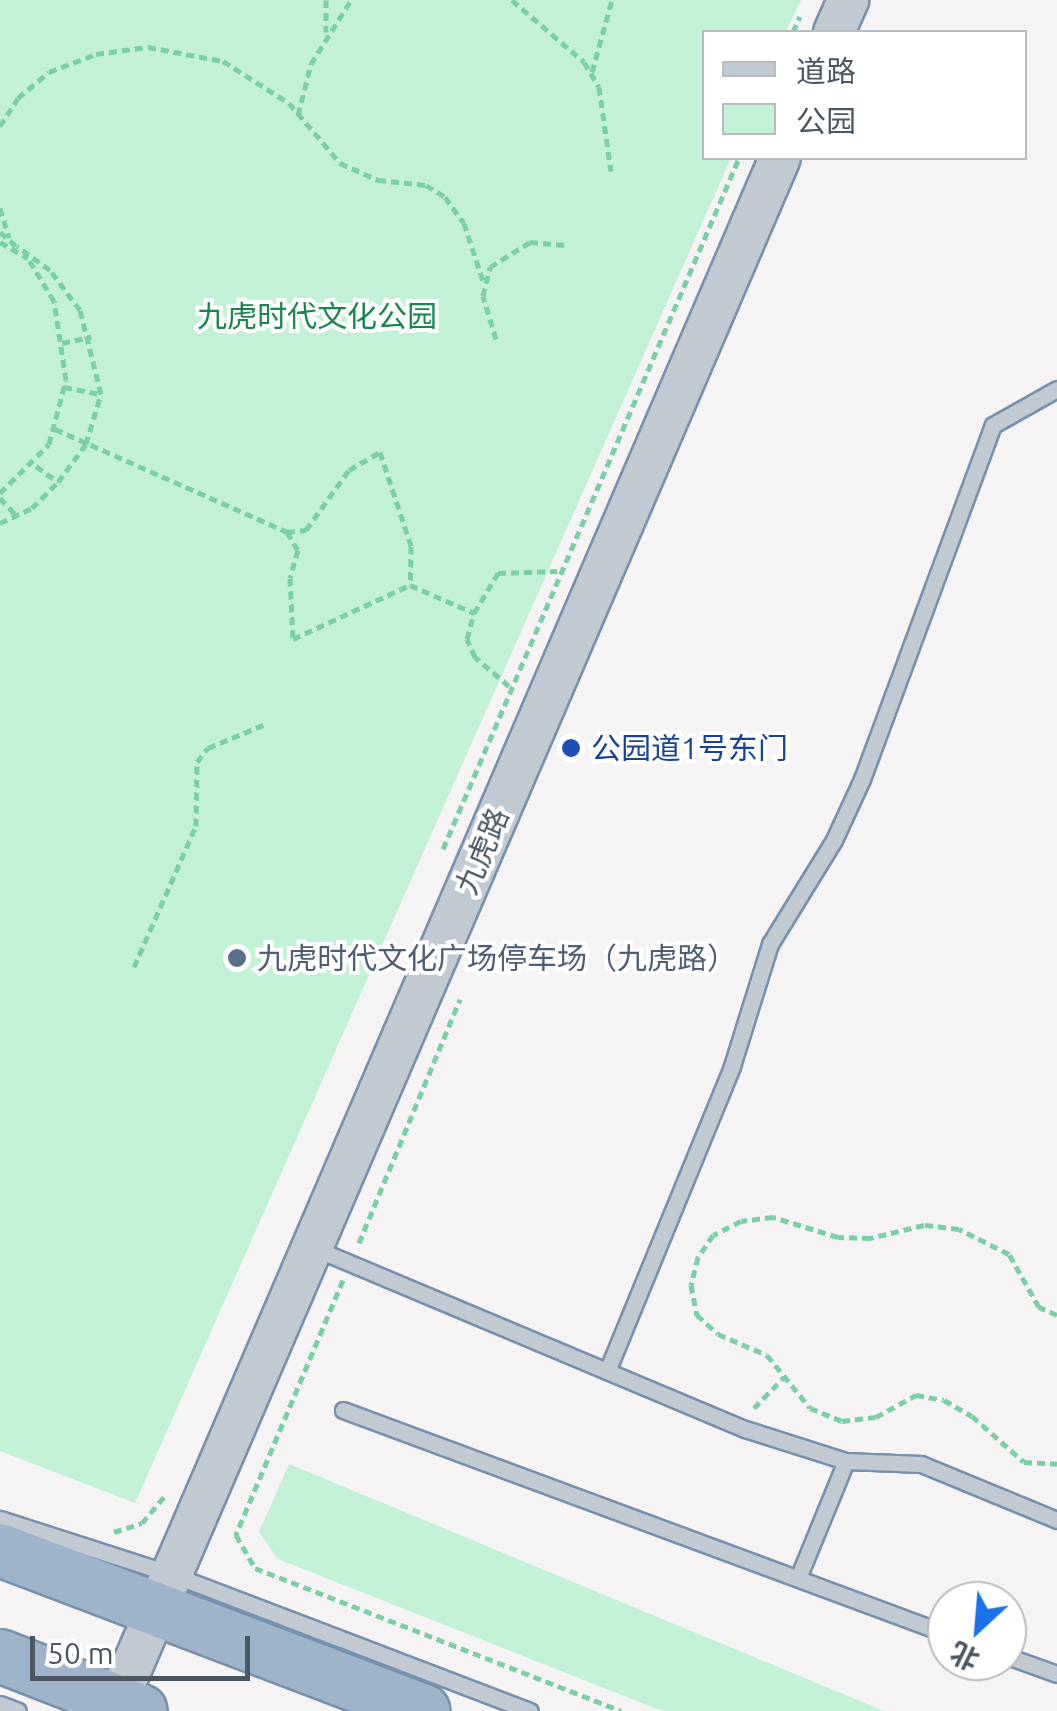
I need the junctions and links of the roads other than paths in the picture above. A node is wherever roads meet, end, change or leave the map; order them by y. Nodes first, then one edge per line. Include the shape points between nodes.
1 (848, 0) edge
2 (835, 30) edge
3 (779, 160) edge
4 (1057, 389) edge
5 (312, 1248) junction
6 (608, 1369) junction
7 (343, 1410) dead end
8 (846, 1461) junction
9 (0, 1520) edge
10 (1057, 1520) edge
11 (0, 1550) edge
12 (798, 1578) junction
13 (164, 1591) junction
14 (927, 1626) edge
15 (0, 1656) edge
16 (1027, 1663) edge
17 (1057, 1674) edge
18 (0, 1704) edge
19 (123, 1708) edge
20 (18, 1711) edge
21 (423, 1711) edge
22 (530, 1711) edge

1 - 2 street
3 - 5 street, 九虎路
4 - 6 lane via 993,424 862,780 770,944 732,1066
5 - 6 lane
5 - 13 street, 九虎路
6 - 8 lane via 745,1430
7 - 12 lane
8 - 10 lane via 921,1464
8 - 12 lane
9 - 13 lane
11 - 13 highway
12 - 14 lane
13 - 19 street, 九虎路
13 - 21 highway
13 - 22 lane
15 - 19 highway
16 - 17 lane
18 - 20 lane

